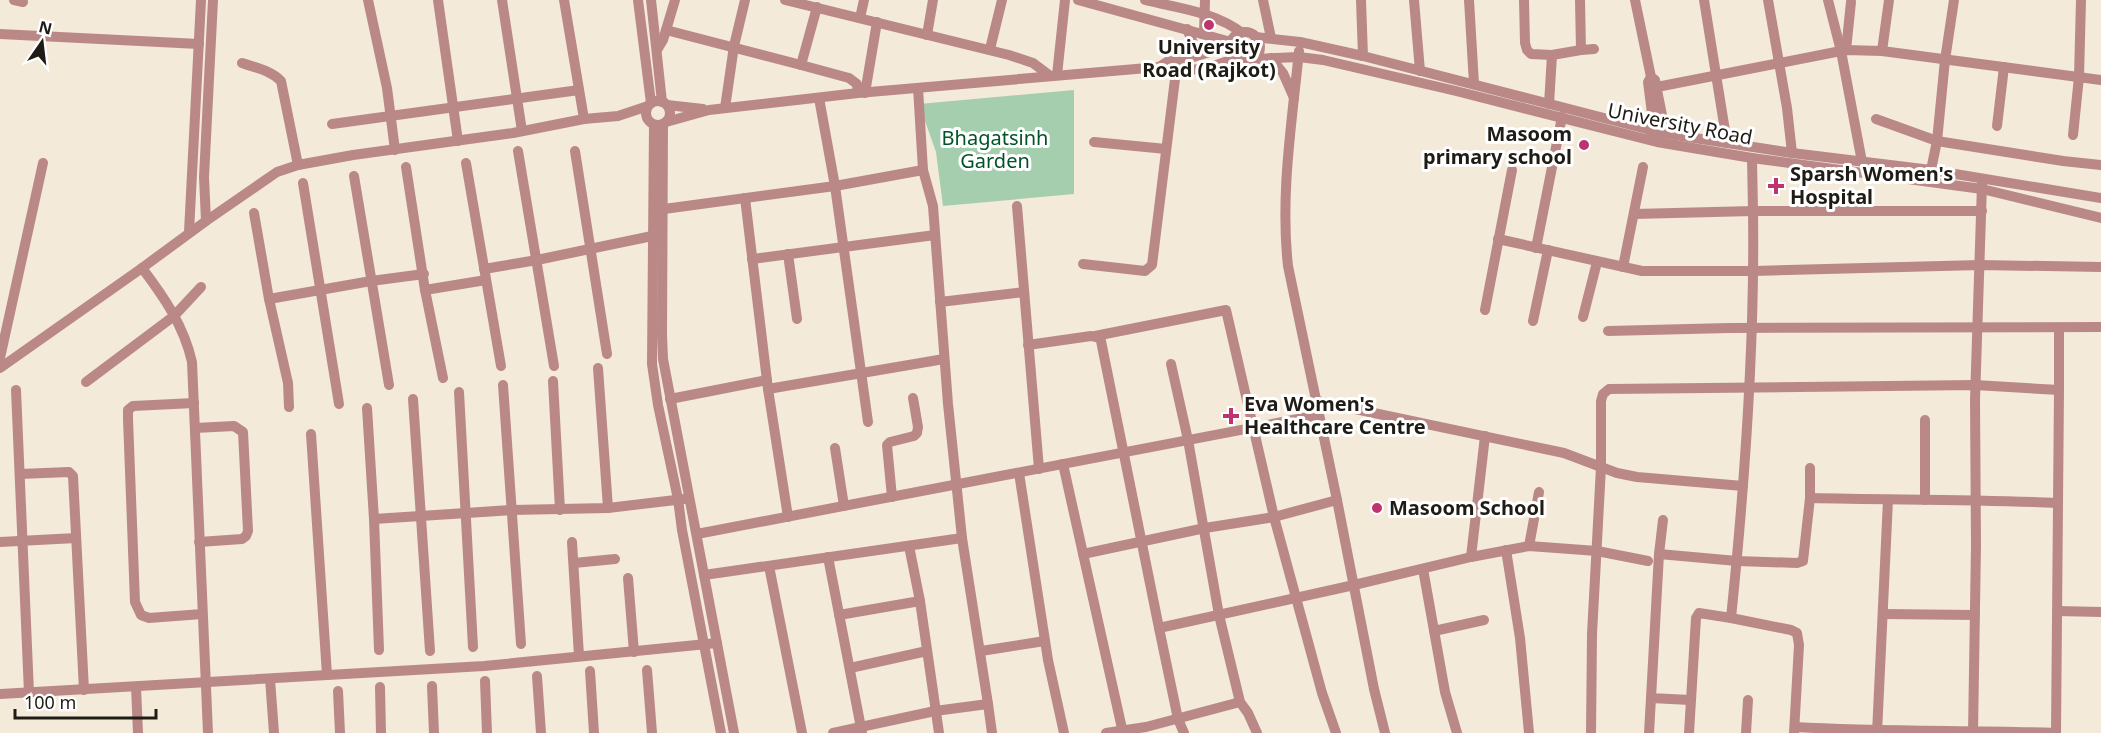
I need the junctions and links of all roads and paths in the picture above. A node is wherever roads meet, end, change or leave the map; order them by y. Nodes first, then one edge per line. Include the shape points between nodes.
1 (201, 0) edge
2 (213, 0) edge
3 (368, 0) edge
4 (438, 0) edge
5 (502, 0) edge
6 (564, 0) edge
7 (638, 0) edge
8 (651, 0) edge
9 (675, 0) edge
10 (745, 0) edge
11 (864, 0) edge
12 (933, 0) edge
13 (1002, 0) edge
14 (1065, 0) edge
15 (1078, 0) edge
16 (1145, 0) edge
17 (1205, 0) edge
18 (1263, 0) edge
19 (1360, 0) edge
20 (1414, 0) edge
21 (1469, 0) edge
22 (1524, 0) edge
23 (1580, 0) edge
24 (1635, 0) edge
25 (1704, 0) edge
26 (1768, 0) edge
27 (1828, 0) edge
28 (1889, 0) edge
29 (1954, 0) edge
30 (2081, 0) edge
31 (792, 1) edge
32 (1851, 2) dead end
33 (817, 7) junction
34 (1205, 15) junction
35 (860, 18) junction
36 (877, 22) junction
37 (1187, 29) junction
38 (666, 30) junction
39 (1204, 33) junction
40 (1242, 33) junction
41 (0, 34) edge
42 (927, 34) junction
43 (1255, 38) junction
44 (1271, 38) junction
45 (1300, 42) junction
46 (199, 44) junction
47 (1230, 44) junction
48 (734, 46) junction
49 (1594, 49) dead end
50 (657, 50) junction
51 (990, 50) junction
52 (1581, 50) junction
53 (1843, 51) junction
54 (1882, 51) junction
55 (1552, 55) junction
56 (1363, 56) junction
57 (1299, 57) junction
58 (1190, 58) junction
59 (1234, 58) junction
60 (1271, 58) junction
61 (1254, 59) junction
62 (1945, 60) junction
63 (242, 63) dead end
64 (1778, 64) junction
65 (801, 65) junction
66 (1159, 67) junction
67 (2004, 68) junction
68 (1176, 71) junction
69 (1420, 71) junction
70 (1053, 75) junction
71 (1716, 76) junction
72 (1651, 77) junction
73 (2079, 77) junction
74 (2101, 80) edge
75 (1474, 84) junction
76 (1657, 87) junction
77 (918, 88) junction
78 (579, 90) junction
79 (861, 93) junction
80 (517, 98) junction
81 (819, 98) junction
82 (1295, 101) junction
83 (657, 104) junction
84 (1549, 104) junction
85 (454, 106) junction
86 (725, 108) junction
87 (709, 110) junction
88 (390, 115) junction
89 (618, 116) junction
90 (1562, 117) junction
91 (584, 119) junction
92 (1876, 119) dead end
93 (658, 123) junction
94 (332, 124) dead end
95 (1997, 126) dead end
96 (522, 131) junction
97 (2073, 135) dead end
98 (1656, 136) junction
99 (458, 141) junction
100 (1937, 141) junction
101 (1094, 142) dead end
102 (1727, 144) junction
103 (1166, 149) junction
104 (395, 150) junction
105 (518, 151) dead end
106 (575, 151) dead end
107 (1792, 153) junction
108 (1752, 158) junction
109 (1862, 162) junction
110 (43, 163) dead end
111 (466, 163) dead end
112 (298, 165) junction
113 (2101, 165) edge
114 (406, 167) dead end
115 (1643, 167) dead end
116 (923, 170) junction
117 (1512, 170) dead end
118 (1931, 170) junction
119 (354, 176) dead end
120 (303, 183) dead end
121 (1982, 183) junction
122 (835, 186) junction
123 (744, 198) junction
124 (2101, 198) edge
125 (1017, 206) dead end
126 (664, 209) junction
127 (1753, 211) junction
128 (1982, 212) junction
129 (254, 213) dead end
130 (1634, 213) junction
131 (2101, 218) edge
132 (206, 221) junction
133 (189, 232) junction
134 (658, 235) junction
135 (935, 235) junction
136 (1498, 240) junction
137 (844, 247) junction
138 (1536, 248) junction
139 (590, 249) junction
140 (1548, 250) junction
141 (788, 254) junction
142 (752, 259) junction
143 (537, 260) junction
144 (1597, 262) junction
145 (1083, 264) dead end
146 (1980, 265) junction
147 (1623, 267) junction
148 (2101, 267) edge
149 (142, 268) junction
150 (1754, 271) junction
151 (424, 274) junction
152 (485, 274) junction
153 (371, 281) junction
154 (201, 287) dead end
155 (320, 290) junction
156 (425, 290) junction
157 (1024, 292) junction
158 (269, 299) junction
159 (940, 302) junction
160 (1485, 310) dead end
161 (174, 316) junction
162 (1583, 317) dead end
163 (797, 319) dead end
164 (1533, 321) dead end
165 (2101, 327) edge
166 (2059, 328) junction
167 (1752, 329) junction
168 (1977, 329) junction
169 (1608, 331) dead end
170 (1095, 336) junction
171 (1028, 345) junction
172 (607, 354) dead end
173 (0, 358) edge
174 (945, 359) junction
175 (1171, 364) dead end
176 (501, 366) dead end
177 (554, 366) dead end
178 (0, 368) edge
179 (598, 369) dead end
180 (861, 374) junction
181 (443, 378) dead end
182 (86, 381) dead end
183 (552, 381) dead end
184 (389, 385) dead end
185 (503, 385) dead end
186 (767, 385) junction
187 (1975, 385) junction
188 (1750, 388) junction
189 (16, 390) dead end
190 (2060, 390) junction
191 (459, 392) dead end
192 (913, 398) dead end
193 (412, 399) dead end
194 (670, 399) junction
195 (1317, 401) junction
196 (194, 403) junction
197 (339, 404) dead end
198 (289, 407) dead end
199 (367, 408) dead end
200 (1319, 415) junction
201 (1925, 420) dead end
202 (868, 422) dead end
203 (195, 428) junction
204 (1255, 428) junction
205 (311, 434) dead end
206 (1485, 436) junction
207 (1188, 440) junction
208 (836, 448) dead end
209 (1123, 452) junction
210 (1063, 464) junction
211 (1601, 467) junction
212 (1810, 468) dead end
213 (1039, 469) junction
214 (1019, 472) junction
215 (20, 474) junction
216 (956, 484) junction
217 (1743, 486) junction
218 (1539, 492) dead end
219 (892, 497) junction
220 (1810, 498) junction
221 (683, 499) junction
222 (1975, 499) junction
223 (1337, 500) junction
224 (1888, 500) junction
225 (1925, 500) junction
226 (2058, 503) junction
227 (844, 506) junction
228 (608, 508) junction
229 (512, 510) junction
230 (560, 510) junction
231 (466, 513) junction
232 (421, 516) junction
233 (788, 517) junction
234 (1274, 517) junction
235 (374, 519) junction
236 (1663, 520) dead end
237 (1205, 528) junction
238 (697, 534) junction
239 (76, 538) junction
240 (962, 538) junction
241 (21, 541) junction
242 (0, 542) edge
243 (199, 542) junction
244 (572, 542) dead end
245 (1141, 543) junction
246 (909, 546) junction
247 (1529, 546) junction
248 (1506, 550) junction
249 (1597, 551) junction
250 (1083, 554) junction
251 (1659, 554) junction
252 (828, 557) junction
253 (1471, 557) junction
254 (615, 559) dead end
255 (1648, 561) dead end
256 (1737, 561) junction
257 (574, 563) junction
258 (769, 566) junction
259 (1423, 569) junction
260 (704, 575) junction
261 (628, 578) dead end
262 (1354, 585) junction
263 (1297, 598) junction
264 (920, 601) junction
265 (2057, 611) junction
266 (2101, 612) edge
267 (202, 614) junction
268 (1883, 614) junction
269 (839, 615) junction
270 (1219, 615) junction
271 (1975, 615) junction
272 (1731, 618) junction
273 (1484, 620) dead end
274 (1159, 628) junction
275 (1434, 631) junction
276 (1045, 641) junction
277 (717, 643) junction
278 (521, 644) dead end
279 (705, 645) junction
280 (472, 647) dead end
281 (379, 650) dead end
282 (430, 651) dead end
283 (927, 651) junction
284 (981, 651) junction
285 (634, 652) junction
286 (579, 656) junction
287 (850, 668) junction
288 (647, 670) dead end
289 (590, 671) dead end
290 (327, 675) junction
291 (537, 676) dead end
292 (270, 679) junction
293 (485, 681) dead end
294 (205, 683) junction
295 (432, 686) dead end
296 (136, 687) junction
297 (380, 687) dead end
298 (84, 690) junction
299 (338, 691) dead end
300 (29, 693) junction
301 (0, 694) edge
302 (1651, 698) junction
303 (1690, 700) junction
304 (1748, 700) dead end
305 (1240, 702) junction
306 (988, 704) junction
307 (935, 711) junction
308 (1178, 718) junction
309 (861, 730) edge
310 (1794, 730) edge
311 (1122, 732) edge
312 (1877, 732) edge
313 (1973, 732) edge
314 (138, 733) edge
315 (208, 733) edge
316 (274, 733) edge
317 (340, 733) edge
318 (381, 733) edge
319 (434, 733) edge
320 (487, 733) edge
321 (541, 733) edge
322 (594, 733) edge
323 (652, 733) edge
324 (721, 733) edge
325 (734, 733) edge
326 (802, 733) edge
327 (834, 733) edge
328 (939, 733) edge
329 (993, 733) edge
330 (1064, 733) edge
331 (1106, 733) edge
332 (1184, 733) edge
333 (1257, 733) edge
334 (1336, 733) edge
335 (1385, 733) edge
336 (1457, 733) edge
337 (1529, 733) edge
338 (1591, 733) edge
339 (1648, 733) edge
340 (1689, 733) edge
341 (1746, 733) edge

1 - 46 street
2 - 132 street via 204,177
3 - 88 street
4 - 85 street
5 - 80 street
6 - 78 street
7 - 83 street
8 - 50 street
9 - 38 street
10 - 48 street
11 - 35 street
12 - 42 street
13 - 51 street
14 - 70 street
15 - 37 street
16 - 34 street
17 - 34 street
18 - 44 street
19 - 56 street
20 - 69 street
21 - 75 street
22 - 55 street via 1527,50 1531,54
23 - 52 street
24 - 72 street
25 - 71 street
26 - 64 street
27 - 53 street
28 - 54 street
29 - 62 street
30 - 73 street
31 - 33 street
32 - 53 street
33 - 35 street
33 - 65 street
34 - 39 street
34 - 40 street
35 - 36 street
36 - 42 street
36 - 79 street
37 - 39 street
37 - 58 street via 1193,43
38 - 48 street
38 - 50 street
39 - 47 street
40 - 43 street
40 - 47 street
41 - 46 street
42 - 51 street
43 - 44 street, University Road
43 - 61 street via 1259,51
44 - 45 street, University Road
45 - 56 street, University Road
45 - 57 street
46 - 133 street
47 - 58 street
47 - 59 street
48 - 65 street
48 - 86 street
49 - 52 street
50 - 83 street
51 - 70 street via 1034,63
52 - 55 street
53 - 54 street
53 - 64 street
53 - 109 street
54 - 62 street
55 - 84 street
56 - 69 street, University Road
57 - 60 street, University Road
57 - 82 street
57 - 90 street, University Road
58 - 66 street
59 - 61 street via 1245,62
59 - 68 street
60 - 61 street, University Road
60 - 82 street via 1283,73
62 - 67 street
62 - 100 street
63 - 112 street via 266,70 281,81
64 - 71 street
64 - 107 street
65 - 79 street via 849,78
66 - 68 street
66 - 70 street
67 - 73 street
67 - 95 street
68 - 103 street
69 - 75 street, University Road
70 - 77 street
71 - 76 street
71 - 102 street
72 - 76 street
72 - 98 street via 1648,82
73 - 74 street
73 - 97 street
75 - 84 street, University Road
76 - 98 street via 1662,116
77 - 79 street
77 - 116 street
78 - 80 street
78 - 91 street
79 - 81 street
80 - 85 street
80 - 96 street
81 - 86 street
81 - 122 street
82 - 195 street via 1285,237
83 - 87 street
83 - 89 street
83 - 93 street via 646,114
83 - 93 street via 670,112
84 - 98 street, University Road
85 - 88 street
85 - 99 street
86 - 87 street
87 - 93 street
88 - 94 street
88 - 104 street
89 - 91 street
89 - 93 street
90 - 98 street, University Road
90 - 138 street
91 - 96 street
92 - 100 street
93 - 126 street
93 - 134 street
96 - 99 street
98 - 102 street, University Road
98 - 108 street, University Road
99 - 104 street
100 - 113 street
100 - 118 street
101 - 103 street
102 - 107 street, University Road
103 - 145 street via 1152,266 1145,271
104 - 112 street
105 - 143 street
106 - 139 street
107 - 109 street, University Road
108 - 121 street, University Road
108 - 127 street
109 - 118 street, University Road
110 - 173 street
111 - 152 street
112 - 132 street via 268,177
114 - 151 street
115 - 130 street
116 - 122 street
116 - 135 street via 933,206
117 - 136 street
118 - 121 street, University Road
119 - 153 street
120 - 155 street
121 - 124 street, University Road
121 - 128 street
121 - 131 street, University Road
122 - 123 street
122 - 137 street
123 - 126 street
123 - 142 street
125 - 157 street
126 - 134 street
127 - 128 street
127 - 130 street
127 - 150 street
128 - 146 street
129 - 158 street
130 - 147 street
132 - 133 street
133 - 149 street
134 - 139 street
134 - 194 street via 663,359
134 - 221 street via 652,364 658,405
135 - 137 street
135 - 159 street
136 - 138 street
136 - 160 street
137 - 141 street
137 - 180 street
138 - 140 street
139 - 143 street
139 - 172 street
140 - 144 street
140 - 164 street
141 - 142 street
141 - 163 street
142 - 186 street
143 - 152 street
143 - 177 street
144 - 147 street
144 - 162 street
146 - 148 street
146 - 150 street
146 - 168 street
147 - 150 street via 1642,271
149 - 161 street
149 - 178 street
150 - 167 street
151 - 153 street
151 - 156 street
152 - 156 street
152 - 176 street
153 - 155 street
153 - 184 street
154 - 161 street
155 - 158 street
155 - 197 street
156 - 181 street
157 - 159 street
157 - 171 street
158 - 198 street via 288,383
159 - 174 street
161 - 182 street
161 - 196 street via 192,362
165 - 166 street
166 - 168 street
166 - 190 street
167 - 168 street
167 - 169 street
167 - 188 street
168 - 187 street
170 - 171 street
170 - 204 street via 1226,310
170 - 209 street via 1102,345
171 - 213 street
174 - 180 street
174 - 216 street
175 - 207 street
179 - 228 street
180 - 186 street
180 - 202 street
183 - 230 street
185 - 229 street
186 - 194 street
186 - 233 street
187 - 188 street
187 - 190 street
187 - 222 street
188 - 211 street via 1609,388 1600,401
188 - 217 street
189 - 215 street
190 - 226 street
191 - 231 street
192 - 219 street via 917,433 887,445
193 - 232 street
194 - 221 street
195 - 200 street
195 - 206 street
196 - 203 street
196 - 267 street via 133,406 128,410 128,419 135,602 141,615 149,618
199 - 235 street
200 - 204 street
200 - 223 street
201 - 225 street
203 - 243 street
203 - 243 street via 234,426 243,432 248,531 242,539
204 - 207 street
204 - 234 street
205 - 290 street
206 - 211 street via 1564,453
206 - 253 street
207 - 209 street
207 - 237 street
208 - 227 street
209 - 210 street
209 - 245 street
210 - 213 street
210 - 250 street
211 - 217 street via 1637,477
211 - 249 street
212 - 220 street
213 - 214 street
214 - 216 street
214 - 276 street
215 - 239 street via 69,472 73,476
215 - 241 street
216 - 219 street
216 - 240 street
217 - 256 street
218 - 247 street
219 - 227 street
220 - 224 street
220 - 256 street via 1803,561
221 - 228 street
221 - 238 street
221 - 279 street via 682,530
222 - 225 street
222 - 226 street
222 - 271 street
223 - 234 street
223 - 262 street
224 - 225 street
224 - 268 street
226 - 265 street
227 - 233 street
228 - 230 street
229 - 230 street
229 - 231 street
229 - 278 street
231 - 232 street
231 - 280 street
232 - 235 street
232 - 282 street
233 - 238 street
234 - 237 street
234 - 263 street
235 - 281 street
236 - 251 street
237 - 245 street
237 - 270 street
238 - 260 street
239 - 241 street
239 - 298 street
240 - 246 street
240 - 284 street
241 - 242 street
241 - 300 street
243 - 267 street
244 - 257 street
245 - 250 street
245 - 274 street
246 - 252 street
246 - 264 street
247 - 248 street
247 - 249 street
248 - 253 street
248 - 337 street
249 - 255 street
249 - 338 street
250 - 311 street
251 - 256 street
251 - 302 street
252 - 258 street
252 - 269 street
253 - 259 street
254 - 257 street
256 - 272 street
257 - 286 street
258 - 260 street
258 - 326 street
259 - 262 street
259 - 275 street
260 - 277 street
261 - 285 street
262 - 263 street
262 - 335 street
263 - 270 street
263 - 334 street
264 - 269 street
264 - 283 street
265 - 266 street
265 - 313 street via 2056,733
267 - 294 street
268 - 271 street
268 - 312 street
269 - 287 street
270 - 274 street
270 - 305 street
271 - 313 street
272 - 303 street via 1699,613 1696,618
272 - 310 street via 1797,633
273 - 275 street
274 - 308 street
275 - 336 street
276 - 284 street
276 - 330 street
277 - 279 street
277 - 325 street
279 - 285 street
279 - 324 street
283 - 287 street
283 - 307 street
284 - 306 street
285 - 286 street
286 - 290 street
287 - 309 street
288 - 323 street
289 - 322 street
290 - 292 street
291 - 321 street
292 - 294 street
292 - 316 street
293 - 320 street
294 - 296 street
294 - 315 street
295 - 319 street
296 - 298 street
296 - 314 street
297 - 318 street
298 - 300 street
299 - 317 street
300 - 301 street
302 - 303 street
302 - 339 street
303 - 340 street
304 - 341 street
305 - 308 street
305 - 333 street
306 - 307 street
306 - 329 street
307 - 309 street
307 - 328 street
308 - 311 street
308 - 332 street
309 - 327 street
310 - 312 street
311 - 331 street
312 - 313 street

